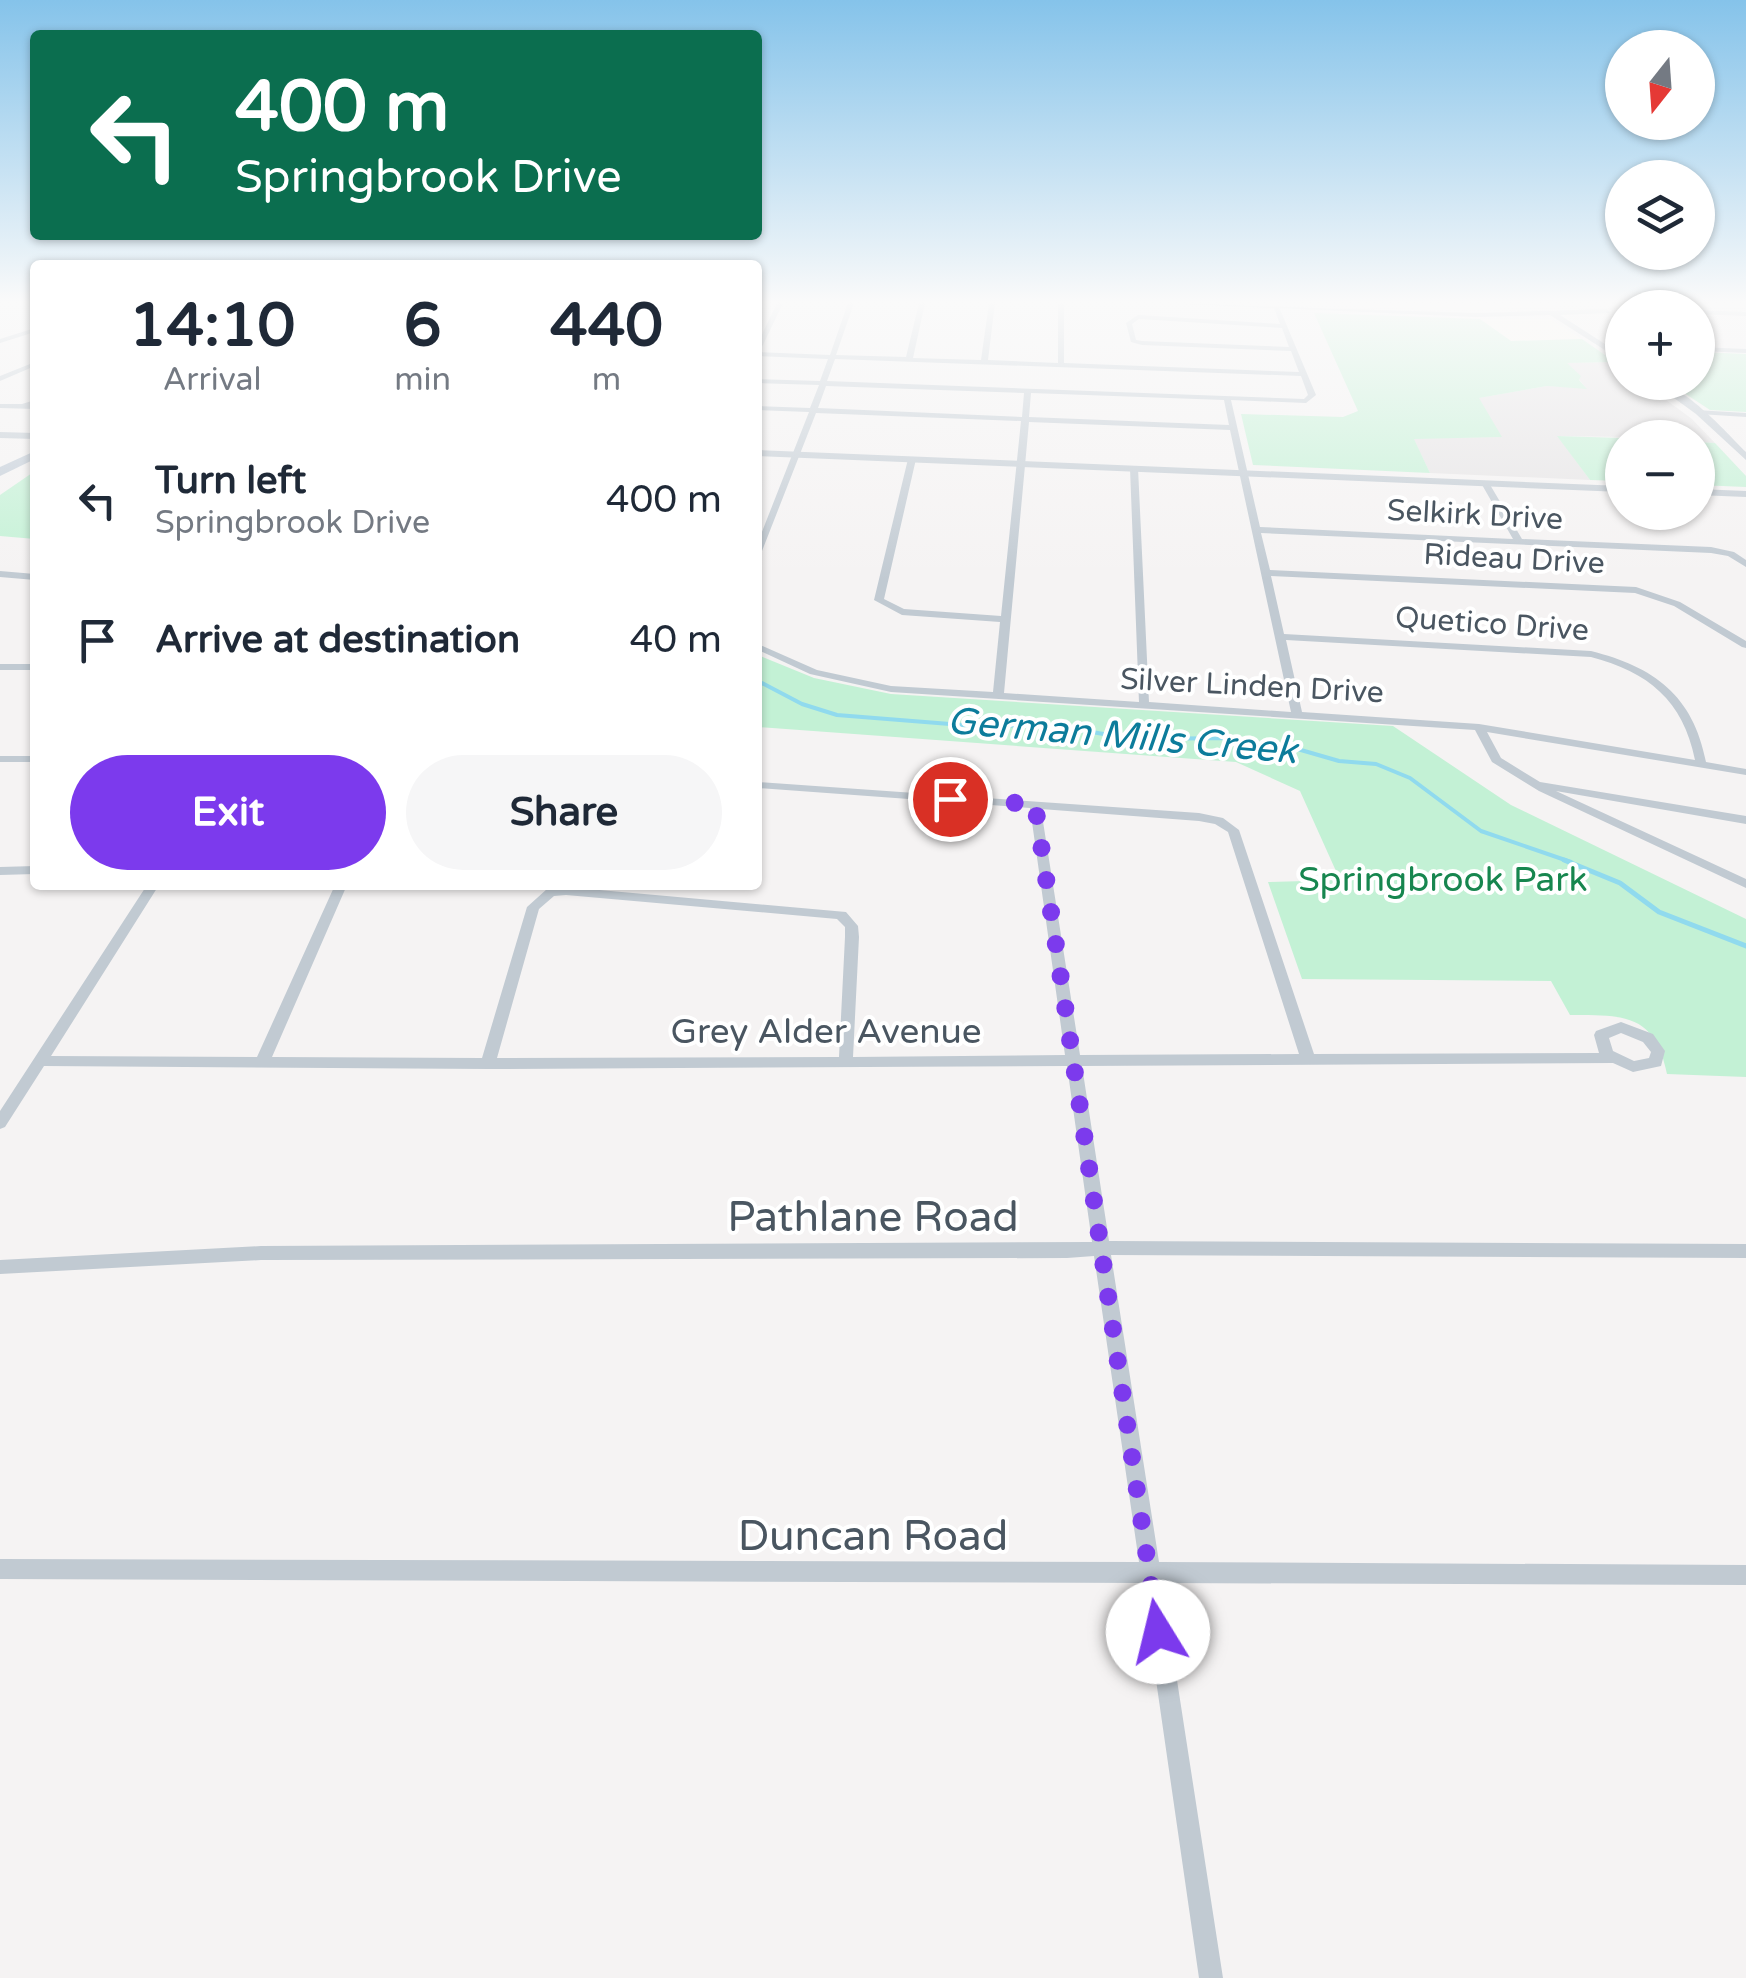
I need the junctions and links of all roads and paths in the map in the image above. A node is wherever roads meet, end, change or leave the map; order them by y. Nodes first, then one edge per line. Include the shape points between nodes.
1 (816, 395) edge
2 (1028, 395) edge
3 (1135, 395) edge
4 (1312, 395) edge
5 (1227, 399) junction
6 (1682, 400) edge
7 (30, 405) edge
8 (0, 406) edge
9 (762, 408) edge
10 (811, 410) junction
11 (1699, 412) junction
12 (1746, 414) edge
13 (1026, 419) junction
14 (1234, 428) junction
15 (0, 433) edge
16 (30, 433) edge
17 (30, 447) edge
18 (762, 453) edge
19 (798, 454) junction
20 (30, 456) edge
21 (1746, 456) edge
22 (912, 459) junction
23 (12, 464) junction
24 (1021, 464) junction
25 (1134, 468) junction
26 (0, 472) edge
27 (1246, 472) junction
28 (1485, 483) junction
29 (1605, 488) edge
30 (1715, 493) edge
31 (1746, 494) edge
32 (1258, 530) junction
33 (762, 541) edge
34 (1519, 542) junction
35 (1746, 564) edge
36 (1265, 573) junction
37 (0, 574) edge
38 (30, 577) edge
39 (1006, 619) junction
40 (1280, 637) junction
41 (1746, 646) edge
42 (762, 649) edge
43 (0, 666) edge
44 (30, 667) edge
45 (998, 696) junction
46 (1144, 705) junction
47 (1297, 714) junction
48 (1479, 727) junction
49 (0, 759) edge
50 (30, 759) edge
51 (1701, 764) junction
52 (1746, 772) edge
53 (762, 785) edge
54 (1537, 785) junction
55 (1035, 804) junction
56 (1746, 820) edge
57 (30, 870) edge
58 (0, 871) edge
59 (1746, 884) edge
60 (150, 890) edge
61 (339, 890) edge
62 (1613, 1058) dead end
63 (1308, 1059) junction
64 (846, 1060) junction
65 (40, 1061) junction
66 (1074, 1062) junction
67 (262, 1063) junction
68 (488, 1064) junction
69 (0, 1122) edge
70 (1099, 1249) junction
71 (1746, 1251) edge
72 (0, 1267) edge
73 (0, 1569) edge
74 (1149, 1571) junction
75 (1746, 1575) edge
76 (1210, 1978) edge

1 - 10 street
2 - 13 street
3 - 5 street
4 - 5 street via 1306,401
5 - 14 street
6 - 11 street
7 - 8 street
9 - 10 street
10 - 13 street
10 - 19 street
11 - 12 street
11 - 21 street
13 - 14 street
13 - 24 street
14 - 27 street
15 - 16 street
17 - 23 main road
18 - 19 street
19 - 22 street
19 - 33 street
20 - 23 main road
22 - 24 street
22 - 39 street via 880,600 902,612
23 - 26 main road
24 - 25 street
24 - 39 street
25 - 27 street
25 - 46 street
27 - 28 street
27 - 32 street
28 - 29 street
28 - 34 street
30 - 31 street
32 - 34 street, Selkirk Drive
32 - 36 street
34 - 35 street, Selkirk Drive via 1711,550
36 - 40 street
36 - 41 street, Rideau Drive via 1636,590 1678,604
37 - 38 street
39 - 45 street
40 - 47 street
40 - 51 street, Quetico Drive via 1616,659 1675,699 1698,735
42 - 45 street, Silver Linden Drive via 850,682
43 - 44 street
45 - 46 street, Silver Linden Drive
46 - 47 street, Silver Linden Drive
47 - 48 street, Silver Linden Drive
48 - 51 street, Silver Linden Drive
48 - 54 street via 1490,754
49 - 50 street
51 - 52 street, Silver Linden Drive
53 - 55 street
54 - 56 street
54 - 59 street
55 - 63 street via 1199,817 1234,830
55 - 66 street
57 - 58 street
60 - 65 street
61 - 67 street
62 - 63 street, Grey Alder Avenue
63 - 66 street, Grey Alder Avenue
64 - 66 street, Grey Alder Avenue
64 - 68 street, Grey Alder Avenue
64 - 68 street via 852,937 841,915 566,891 552,892 533,907
65 - 67 street, Grey Alder Avenue
65 - 69 street
66 - 70 street
67 - 68 street, Grey Alder Avenue
70 - 71 street, Pathlane Road
70 - 72 street, Pathlane Road via 261,1253
70 - 74 street
73 - 74 street, Duncan Road
74 - 75 street, Duncan Road
74 - 76 street

